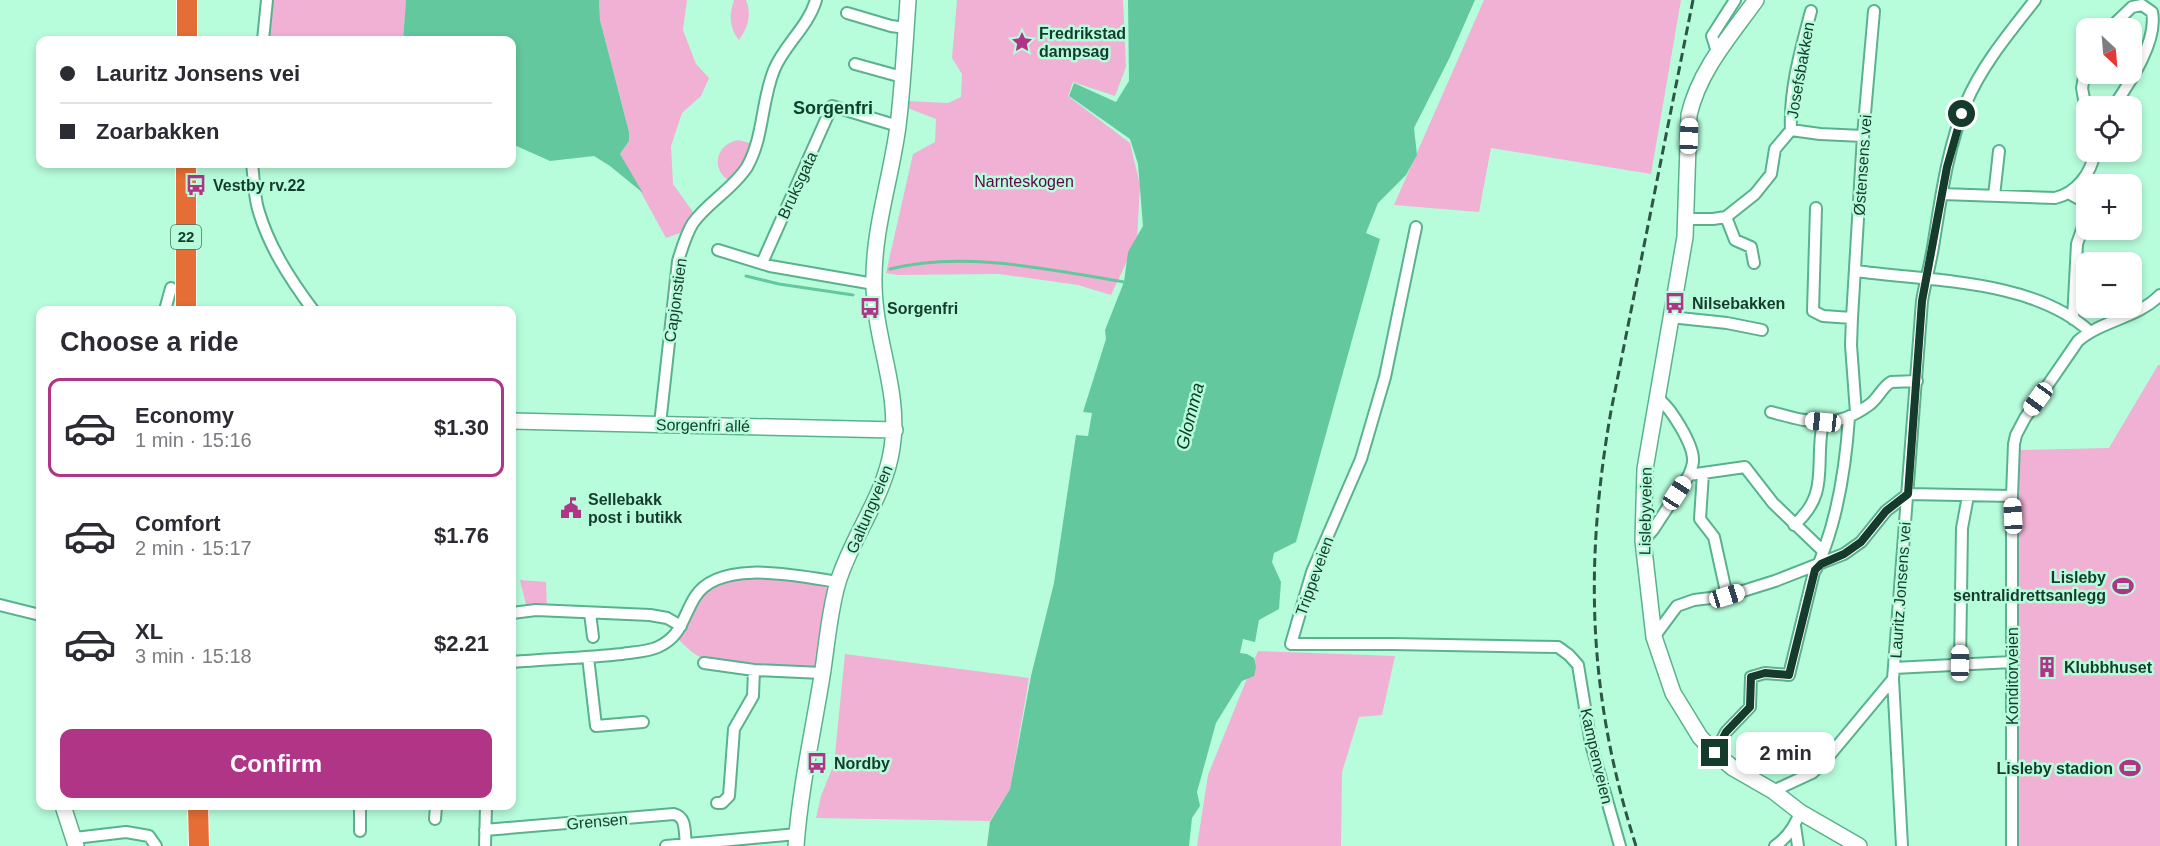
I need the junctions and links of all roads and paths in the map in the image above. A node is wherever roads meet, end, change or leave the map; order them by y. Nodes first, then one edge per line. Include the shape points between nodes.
1 (187, 0) edge
2 (267, 0) edge
3 (816, 0) edge
4 (908, 0) edge
5 (1735, 0) edge
6 (1756, 0) edge
7 (2035, 0) edge
8 (1811, 10) dead end
9 (1874, 11) dead end
10 (847, 13) dead end
11 (2120, 18) edge
12 (906, 28) junction
13 (187, 36) edge
14 (263, 36) edge
15 (1718, 55) junction
16 (2142, 56) edge
17 (855, 64) dead end
18 (902, 77) junction
19 (898, 126) junction
20 (1791, 130) junction
21 (1863, 136) junction
22 (1999, 151) dead end
23 (2092, 162) edge
24 (186, 168) edge
25 (253, 168) edge
26 (1942, 194) junction
27 (2070, 194) junction
28 (1994, 196) junction
29 (2076, 197) edge
30 (1816, 208) dead end
31 (1726, 217) junction
32 (1686, 219) junction
33 (1416, 227) dead end
34 (2078, 240) edge
35 (718, 250) dead end
36 (762, 263) junction
37 (1754, 263) dead end
38 (1856, 271) junction
39 (1927, 279) junction
40 (874, 284) junction
41 (171, 288) dead end
42 (2160, 295) edge
43 (166, 306) edge
44 (186, 306) edge
45 (310, 306) edge
46 (1670, 317) junction
47 (1852, 318) junction
48 (2073, 320) junction
49 (1762, 330) dead end
50 (2089, 331) junction
51 (1917, 381) junction
52 (1657, 398) junction
53 (1771, 412) dead end
54 (1852, 415) junction
55 (516, 421) edge
56 (1823, 422) junction
57 (660, 424) junction
58 (895, 430) junction
59 (1703, 473) junction
60 (1689, 475) junction
61 (1908, 494) junction
62 (1968, 496) junction
63 (2012, 496) junction
64 (1794, 525) junction
65 (1643, 541) junction
66 (1823, 551) junction
67 (1821, 564) junction
68 (838, 582) junction
69 (1727, 596) junction
70 (0, 605) edge
71 (516, 612) edge
72 (36, 614) edge
73 (590, 614) junction
74 (681, 626) junction
75 (593, 637) dead end
76 (1654, 637) junction
77 (588, 657) junction
78 (516, 662) edge
79 (2012, 662) junction
80 (705, 663) dead end
81 (1960, 663) junction
82 (1578, 665) joint
83 (754, 670) junction
84 (822, 673) junction
85 (1893, 673) junction
86 (643, 722) dead end
87 (1715, 753) junction
88 (1773, 791) junction
89 (717, 803) dead end
90 (64, 810) edge
91 (198, 810) edge
92 (360, 810) edge
93 (436, 810) edge
94 (486, 810) edge
95 (435, 819) dead end
96 (1798, 819) junction
97 (486, 830) junction
98 (360, 831) dead end
99 (797, 840) edge
100 (74, 843) edge
101 (686, 844) junction
102 (156, 846) edge
103 (199, 846) edge
104 (485, 846) edge
105 (666, 846) edge
106 (1620, 846) edge
107 (1776, 846) edge
108 (1798, 846) edge
109 (1859, 846) edge
110 (1902, 846) edge
111 (2012, 846) edge

1 - 13 highway
2 - 14 street
3 - 57 street, Capjonstien via 774,69 757,144 746,167 701,214 687,236 678,261
4 - 12 street, Galtungveien
5 - 15 street via 1712,36
6 - 15 street, Lislebyveien
7 - 26 street, Lauritz Jonsens vei via 1966,102
8 - 20 street, Josefsbakken via 1792,94
9 - 21 street, Østensens vei
10 - 12 street
11 - 16 street via 2132,7 2142,5 2152,12 2150,42
12 - 18 street, Galtungveien
15 - 32 street, Lislebyveien via 1702,76 1689,115
17 - 18 street
18 - 19 street, Galtungveien
19 - 36 street, Bruksgata via 832,106
19 - 40 street, Galtungveien via 875,248
20 - 21 street, Josefsbakken
20 - 31 street, Josefsbakken via 1775,149 1768,179
21 - 38 street, Østensens vei
22 - 28 street
23 - 27 street
24 - 44 highway, 22
25 - 45 street via 258,208 272,248
26 - 28 street
26 - 39 street, Lauritz Jonsens vei
27 - 28 street via 2055,198
27 - 29 street
30 - 47 street via 1814,311 1823,316
31 - 32 street
31 - 37 street via 1735,240 1751,247
32 - 46 street, Lislebyveien
33 - 82 street, Trippeveien via 1385,377 1361,459 1312,572 1291,644 1558,647
34 - 48 street
35 - 36 street
36 - 40 street
38 - 39 street
38 - 47 street, Østensens vei
39 - 48 street via 2008,291 2043,303
39 - 51 street, Lauritz Jonsens vei
40 - 58 street, Galtungveien via 881,346 892,385
41 - 43 street
42 - 50 street via 2147,306
46 - 49 street
46 - 52 street, Lislebyveien
47 - 54 street, Østensens vei
48 - 50 street
50 - 63 street, Konditorveien via 2069,351 2016,435
51 - 54 street via 1891,382
51 - 61 street, Lauritz Jonsens vei
52 - 60 street via 1671,410 1692,454
52 - 65 street, Lislebyveien via 1645,469
53 - 56 street
54 - 56 street via 1836,422
54 - 66 street, Østensens vei via 1840,491
55 - 57 street, Sorgenfri allé
56 - 64 street via 1817,494
57 - 58 street, Sorgenfri allé
58 - 68 street, Galtungveien via 889,466
59 - 60 street
59 - 64 street via 1745,467
59 - 69 street via 1700,519 1714,537
60 - 65 street
61 - 62 street
61 - 67 street via 1886,511 1853,548
61 - 85 street, Lauritz Jonsens vei
62 - 63 street
62 - 81 street via 1962,528
63 - 79 street, Konditorveien
64 - 66 street
65 - 76 street, Lislebyveien
66 - 67 street, Østensens vei
67 - 69 street
67 - 87 street, Østensens vei via 1814,572 1789,675 1765,673 1751,677 1750,707 1726,732
68 - 74 street via 790,575 723,576 703,587
68 - 84 street, Galtungveien
69 - 76 street via 1677,606
70 - 72 street
71 - 73 street
73 - 74 street via 661,617
73 - 75 street
74 - 77 street via 677,634 654,649
76 - 87 street, Lislebyveien via 1673,693
77 - 78 street
77 - 86 street via 596,726
79 - 81 street
79 - 111 street, Konditorveien
80 - 83 street
81 - 85 street
82 - 106 street, Kampenveien via 1591,744
83 - 84 street
83 - 89 street via 753,696 734,729 729,796
84 - 99 street, Galtungveien
85 - 88 street via 1824,762 1812,773
85 - 110 street, Lauritz Jonsens vei
87 - 88 street, Lislebyveien via 1732,768
88 - 96 street, Lislebyveien
90 - 100 street
91 - 103 highway
92 - 98 street
93 - 95 street
94 - 97 street
96 - 107 street
96 - 108 street
96 - 109 street, Lislebyveien
97 - 101 street, Grensen via 674,814 683,820
97 - 104 street
99 - 101 street
100 - 102 street via 132,832 149,836
101 - 105 street

